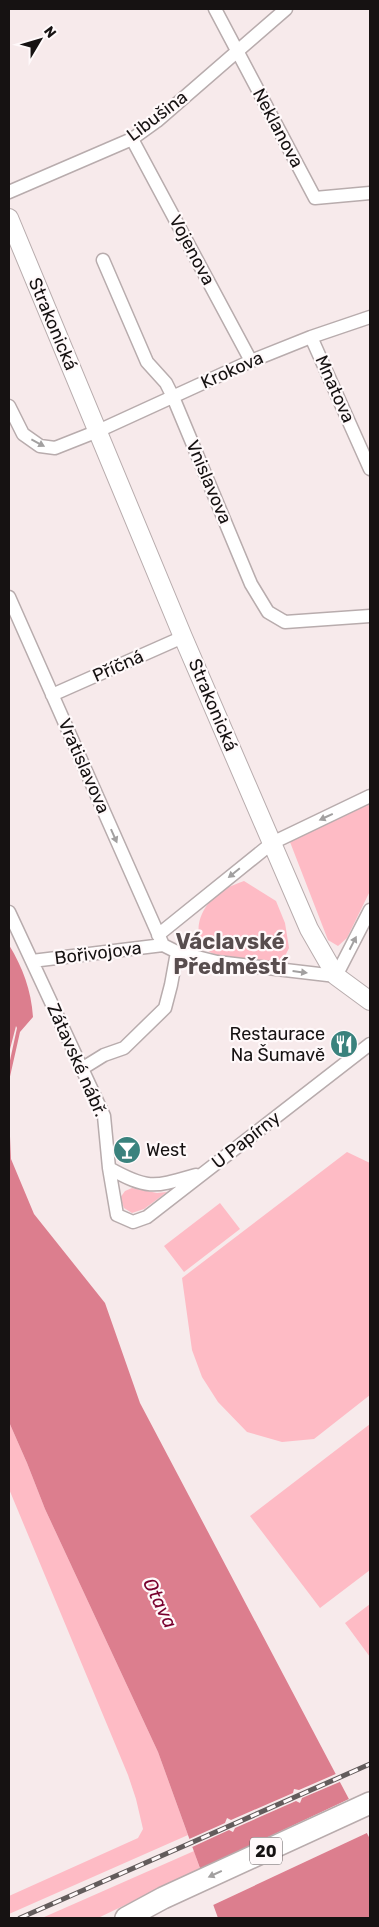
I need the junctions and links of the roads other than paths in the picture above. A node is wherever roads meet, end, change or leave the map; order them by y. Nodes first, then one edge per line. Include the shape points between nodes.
1 (215, 9) edge
2 (286, 9) edge
3 (237, 51) junction
4 (132, 139) junction
5 (9, 192) edge
6 (370, 194) edge
7 (9, 218) edge
8 (103, 260) dead end
9 (370, 317) edge
10 (312, 337) junction
11 (251, 361) junction
12 (173, 396) junction
13 (9, 406) edge
14 (98, 431) junction
15 (370, 469) edge
16 (9, 597) edge
17 (370, 616) edge
18 (183, 637) junction
19 (52, 695) junction
20 (370, 796) edge
21 (272, 843) junction
22 (370, 910) edge
23 (9, 912) edge
24 (161, 940) junction
25 (177, 952) junction
26 (32, 961) junction
27 (336, 976) junction
28 (370, 1000) edge
29 (370, 1044) edge
30 (83, 1068) junction
31 (109, 1168) junction
32 (202, 1173) junction
33 (117, 1215) joint
34 (370, 1803) edge
35 (370, 1818) edge
36 (163, 1909) edge
37 (126, 1918) edge

1 - 3 street, Neklanova
2 - 3 street, Libušina
3 - 4 street, Libušina
3 - 6 street, Neklanova via 315,198
4 - 5 street, Libušina
4 - 11 street, Vojenova
7 - 14 main road, Strakonická
8 - 12 street, Vnislavova via 147,362
9 - 10 street, Krokova
10 - 11 street, Krokova
10 - 15 street, Mnatova
11 - 12 street, Krokova
12 - 14 street, Krokova
12 - 17 street, Vnislavova via 251,584 268,612 285,622
13 -> 14 street via 23,434 40,446 55,448
14 - 18 main road, Strakonická
16 - 19 street, Vratislavova
18 - 19 street, Příčná
18 - 21 main road, Strakonická
19 -> 24 street, Vratislavova
20 -> 21 street
21 -> 24 street
21 - 27 main road, Strakonická via 309,929
27 -> 22 street
23 - 26 street, Zátavské nábř.
24 - 25 street
24 - 26 street, Bořivojova
25 -> 27 street via 217,962
25 - 30 street via 165,1008 124,1048
26 - 30 street, Zátavské nábř.
27 - 28 main road
29 - 32 street, U Papírny
30 - 31 street, Zátavské nábř. via 104,1116
31 - 32 street via 131,1181 152,1186
31 - 33 street, Zátavské nábř.
32 - 33 street, U Papírny via 147,1217 133,1222
34 -> 36 highway, 20
35 - 36 highway, 20
36 - 37 highway, 20

